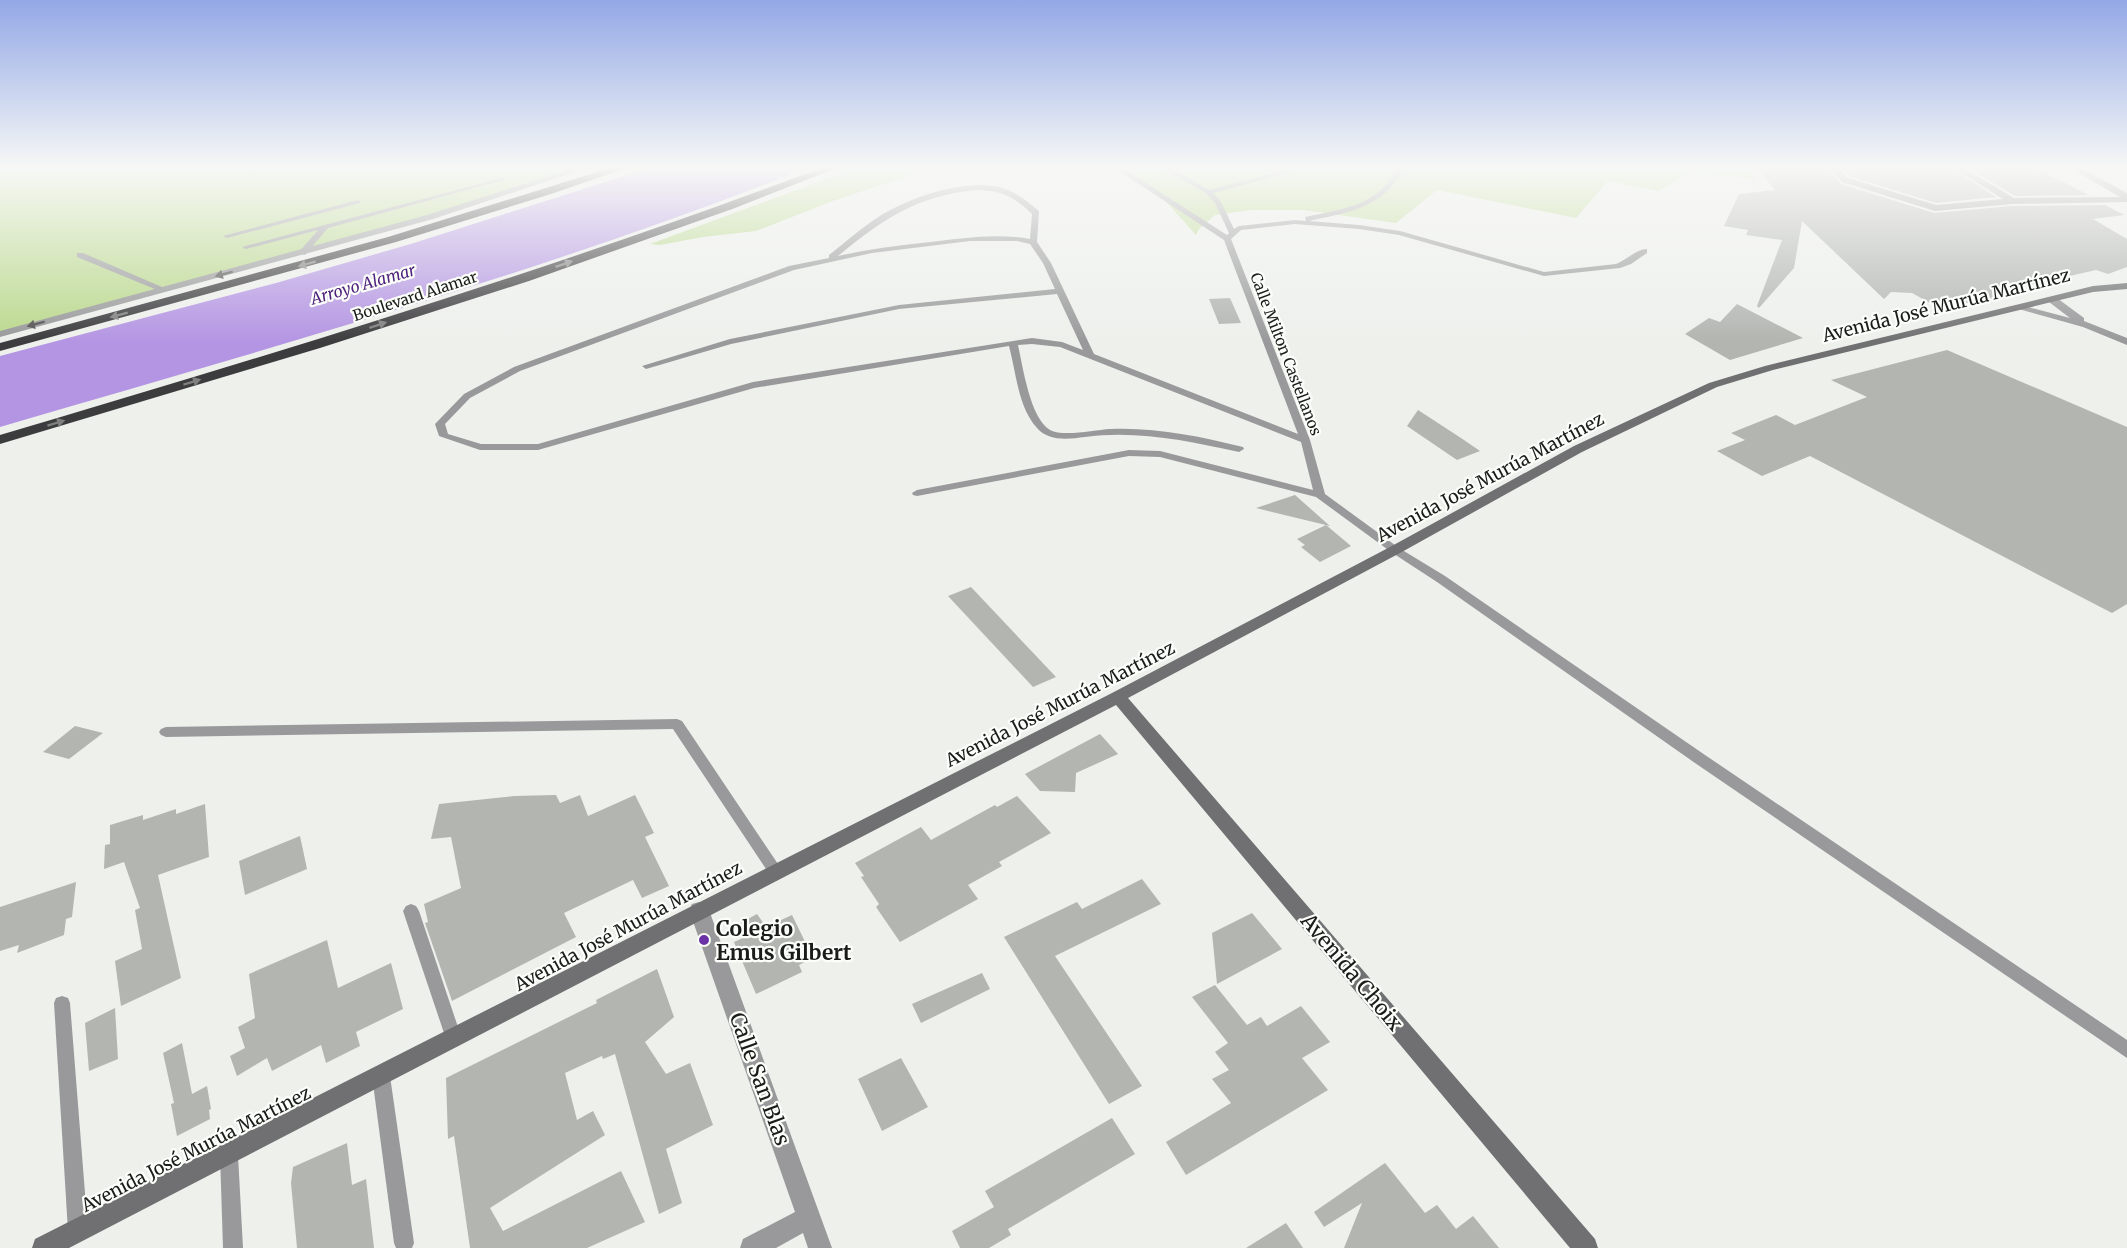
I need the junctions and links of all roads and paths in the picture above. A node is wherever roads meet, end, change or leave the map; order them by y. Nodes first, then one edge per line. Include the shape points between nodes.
1 (268, 225) edge
2 (331, 225) edge
3 (400, 225) edge
4 (438, 225) edge
5 (669, 225) edge
6 (875, 225) edge
7 (1035, 225) edge
8 (1212, 225) edge
9 (1226, 225) edge
10 (1265, 225) edge
11 (1336, 225) edge
12 (325, 227) junction
13 (227, 236) dead end
14 (1230, 236) junction
15 (1033, 242) junction
16 (246, 247) dead end
17 (1644, 251) dead end
18 (302, 253) junction
19 (80, 255) dead end
20 (829, 260) junction
21 (2127, 286) edge
22 (165, 290) junction
23 (1060, 291) junction
24 (2053, 308) junction
25 (2087, 325) junction
26 (0, 334) edge
27 (2127, 342) edge
28 (1012, 343) junction
29 (0, 347) edge
30 (1090, 355) junction
31 (646, 366) dead end
32 (0, 440) edge
33 (1305, 440) junction
34 (1239, 449) dead end
35 (917, 493) dead end
36 (1320, 495) junction
37 (1395, 550) junction
38 (1118, 697) junction
39 (166, 732) dead end
40 (775, 871) junction
41 (699, 910) junction
42 (411, 911) dead end
43 (62, 1004) dead end
44 (454, 1039) junction
45 (2127, 1050) edge
46 (381, 1076) junction
47 (229, 1155) junction
48 (809, 1217) junction
49 (78, 1231) junction
50 (404, 1243) dead end
51 (44, 1248) edge
52 (233, 1248) edge
53 (752, 1248) edge
54 (820, 1248) edge
55 (1586, 1248) edge

1 - 13 lane
2 - 12 lane
3 - 18 street
4 -> 29 highway
32 -> 5 highway, Boulevard Alamar via 354,333
6 - 20 lane
7 - 15 lane
8 - 14 lane
9 - 14 lane, Calle Milton Castellanos
10 - 14 lane via 1239,228
11 - 17 lane via 1400,233 1544,274 1617,266
12 - 16 lane
12 - 18 lane
14 - 33 lane, Calle Milton Castellanos
15 - 20 lane via 970,239 872,250
15 - 23 lane
18 -> 22 street
19 - 22 lane
20 - 28 lane via 792,268 518,369 467,396 440,424 444,436 480,447 538,447 753,385
21 - 24 main road, Avenida José Murúa Martínez via 2093,289
22 -> 26 street
23 - 30 lane
23 - 31 lane via 899,306 730,342
24 - 25 street
24 - 25 street via 2068,311
24 - 37 main road, Avenida José Murúa Martínez via 2020,308 1713,385 1578,449
25 - 27 street
28 - 30 lane via 1062,345
28 - 34 lane via 1033,416 1046,432 1061,436 1136,431 1177,435
30 - 33 lane
33 - 36 lane, Calle Milton Castellanos
35 - 36 lane via 1129,453 1160,454
36 - 37 lane
37 - 38 main road, Avenida José Murúa Martínez
37 - 45 lane
38 - 40 main road, Avenida José Murúa Martínez
38 - 55 main road, Avenida Choix
39 - 40 lane via 678,724
40 - 41 main road, Avenida José Murúa Martínez
41 - 44 main road, Avenida José Murúa Martínez
41 - 48 street, Calle San Blas
42 - 44 lane
43 - 49 lane
44 - 46 main road, Avenida José Murúa Martínez
46 - 47 main road, Avenida José Murúa Martínez
46 - 50 lane
47 - 49 main road, Avenida José Murúa Martínez
47 - 52 lane
48 - 53 street
48 - 54 street, Calle San Blas
49 - 51 main road, Avenida José Murúa Martínez

